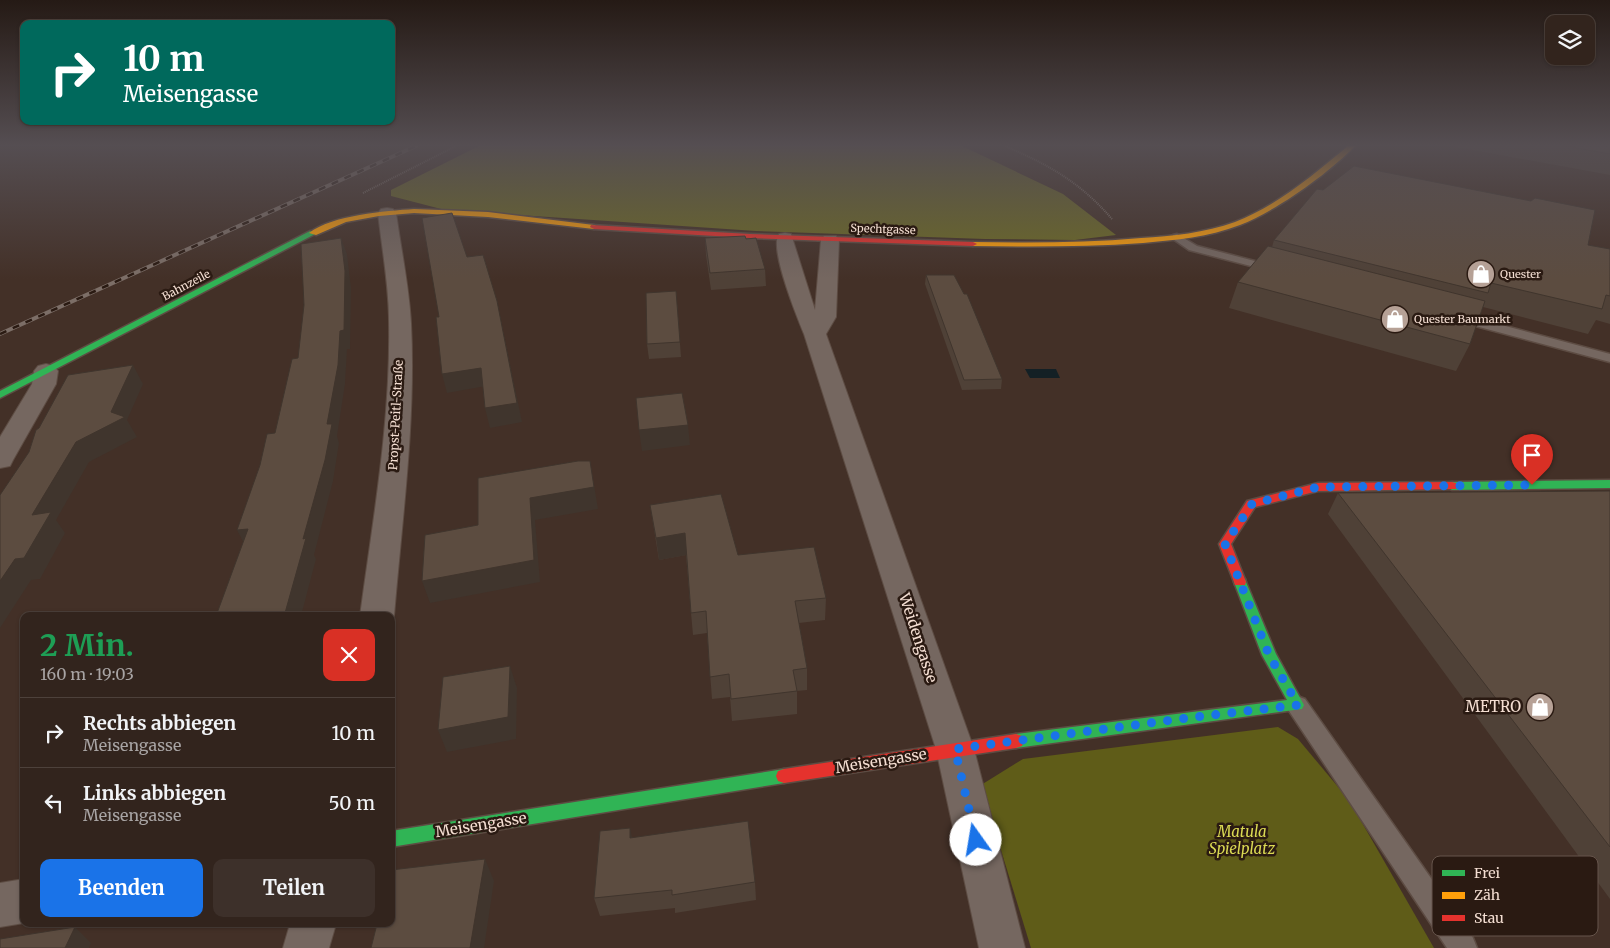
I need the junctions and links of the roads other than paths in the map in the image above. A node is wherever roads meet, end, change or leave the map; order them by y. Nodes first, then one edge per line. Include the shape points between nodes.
1 (1295, 190) edge
2 (388, 213) junction
3 (1177, 237) junction
4 (785, 238) junction
5 (830, 240) junction
6 (1288, 273) edge
7 (1449, 315) edge
8 (815, 334) junction
9 (1610, 358) edge
10 (46, 371) junction
11 (0, 394) edge
12 (0, 460) edge
13 (1610, 484) edge
14 (378, 612) edge
15 (1298, 705) junction
16 (955, 749) junction
17 (395, 838) edge
18 (20, 902) edge
19 (1432, 902) edge
20 (0, 905) edge
21 (312, 927) edge
22 (1455, 936) edge
23 (306, 948) edge
24 (1002, 948) edge
25 (1463, 948) edge

1 - 3 street, Spechtgasse via 1257,215 1211,231
2 - 4 street, Spechtgasse via 437,213 620,229
2 - 10 street, Bahnzeile via 341,220 320,229
2 - 14 street, Propst-Peitl-Straße via 400,321 400,367 395,455
3 - 5 street, Spechtgasse via 1004,245
3 - 6 lane via 1193,248
4 - 5 street, Spechtgasse
4 - 8 street, Weidengasse via 805,312
5 - 8 street via 825,317
7 - 9 lane
8 - 16 street, Weidengasse
10 - 11 street, Bahnzeile
10 - 12 street via 44,384
13 - 15 street via 1318,487 1252,504 1225,544 1269,655
15 - 16 street, Meisengasse
15 - 19 lane
16 - 17 street, Meisengasse
16 - 24 street, Weidengasse
18 - 20 street
21 - 23 street
22 - 25 lane

